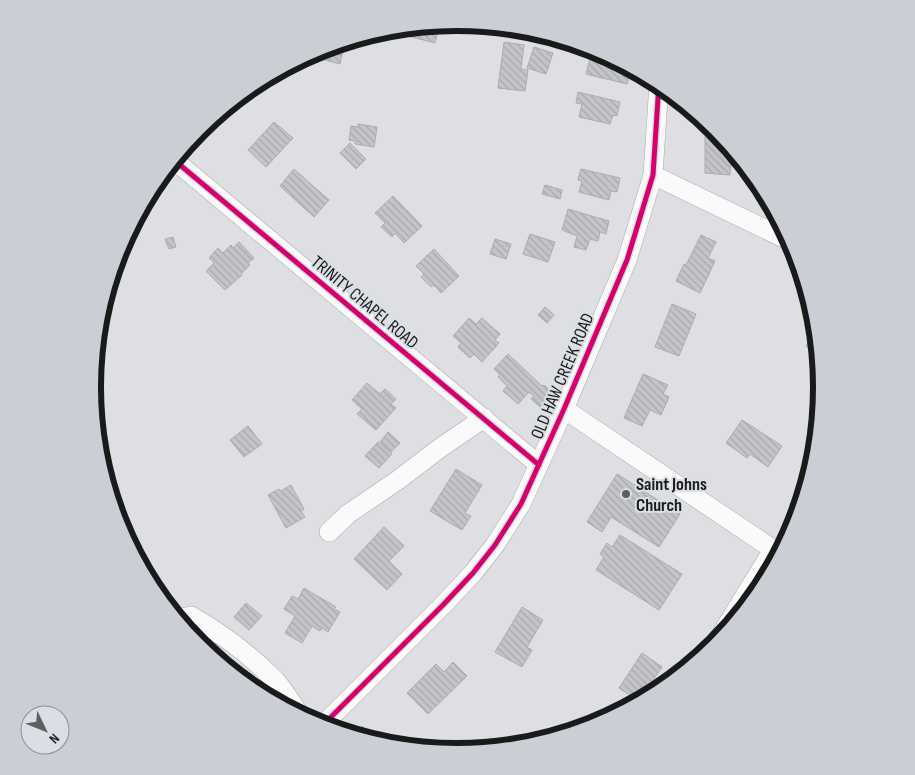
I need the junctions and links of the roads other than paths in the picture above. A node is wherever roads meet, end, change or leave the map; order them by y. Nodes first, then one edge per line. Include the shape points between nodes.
1 (658, 93) edge
2 (180, 165) edge
3 (653, 175) junction
4 (780, 236) edge
5 (564, 409) junction
6 (484, 418) junction
7 (539, 465) junction
8 (330, 532) dead end
9 (774, 550) edge
10 (186, 617) edge
11 (291, 702) edge
12 (328, 720) edge

1 - 3 street, OLD HAW CREEK ROAD
2 - 6 street, TRINITY CHAPEL ROAD
3 - 4 street
3 - 5 street, OLD HAW CREEK ROAD via 627,260
5 - 7 street, OLD HAW CREEK ROAD
5 - 9 street
6 - 7 street, TRINITY CHAPEL ROAD
6 - 8 street via 348,514
7 - 12 street, OLD HAW CREEK ROAD via 514,516 473,573
10 - 11 street via 191,616 213,628 246,654 276,682

